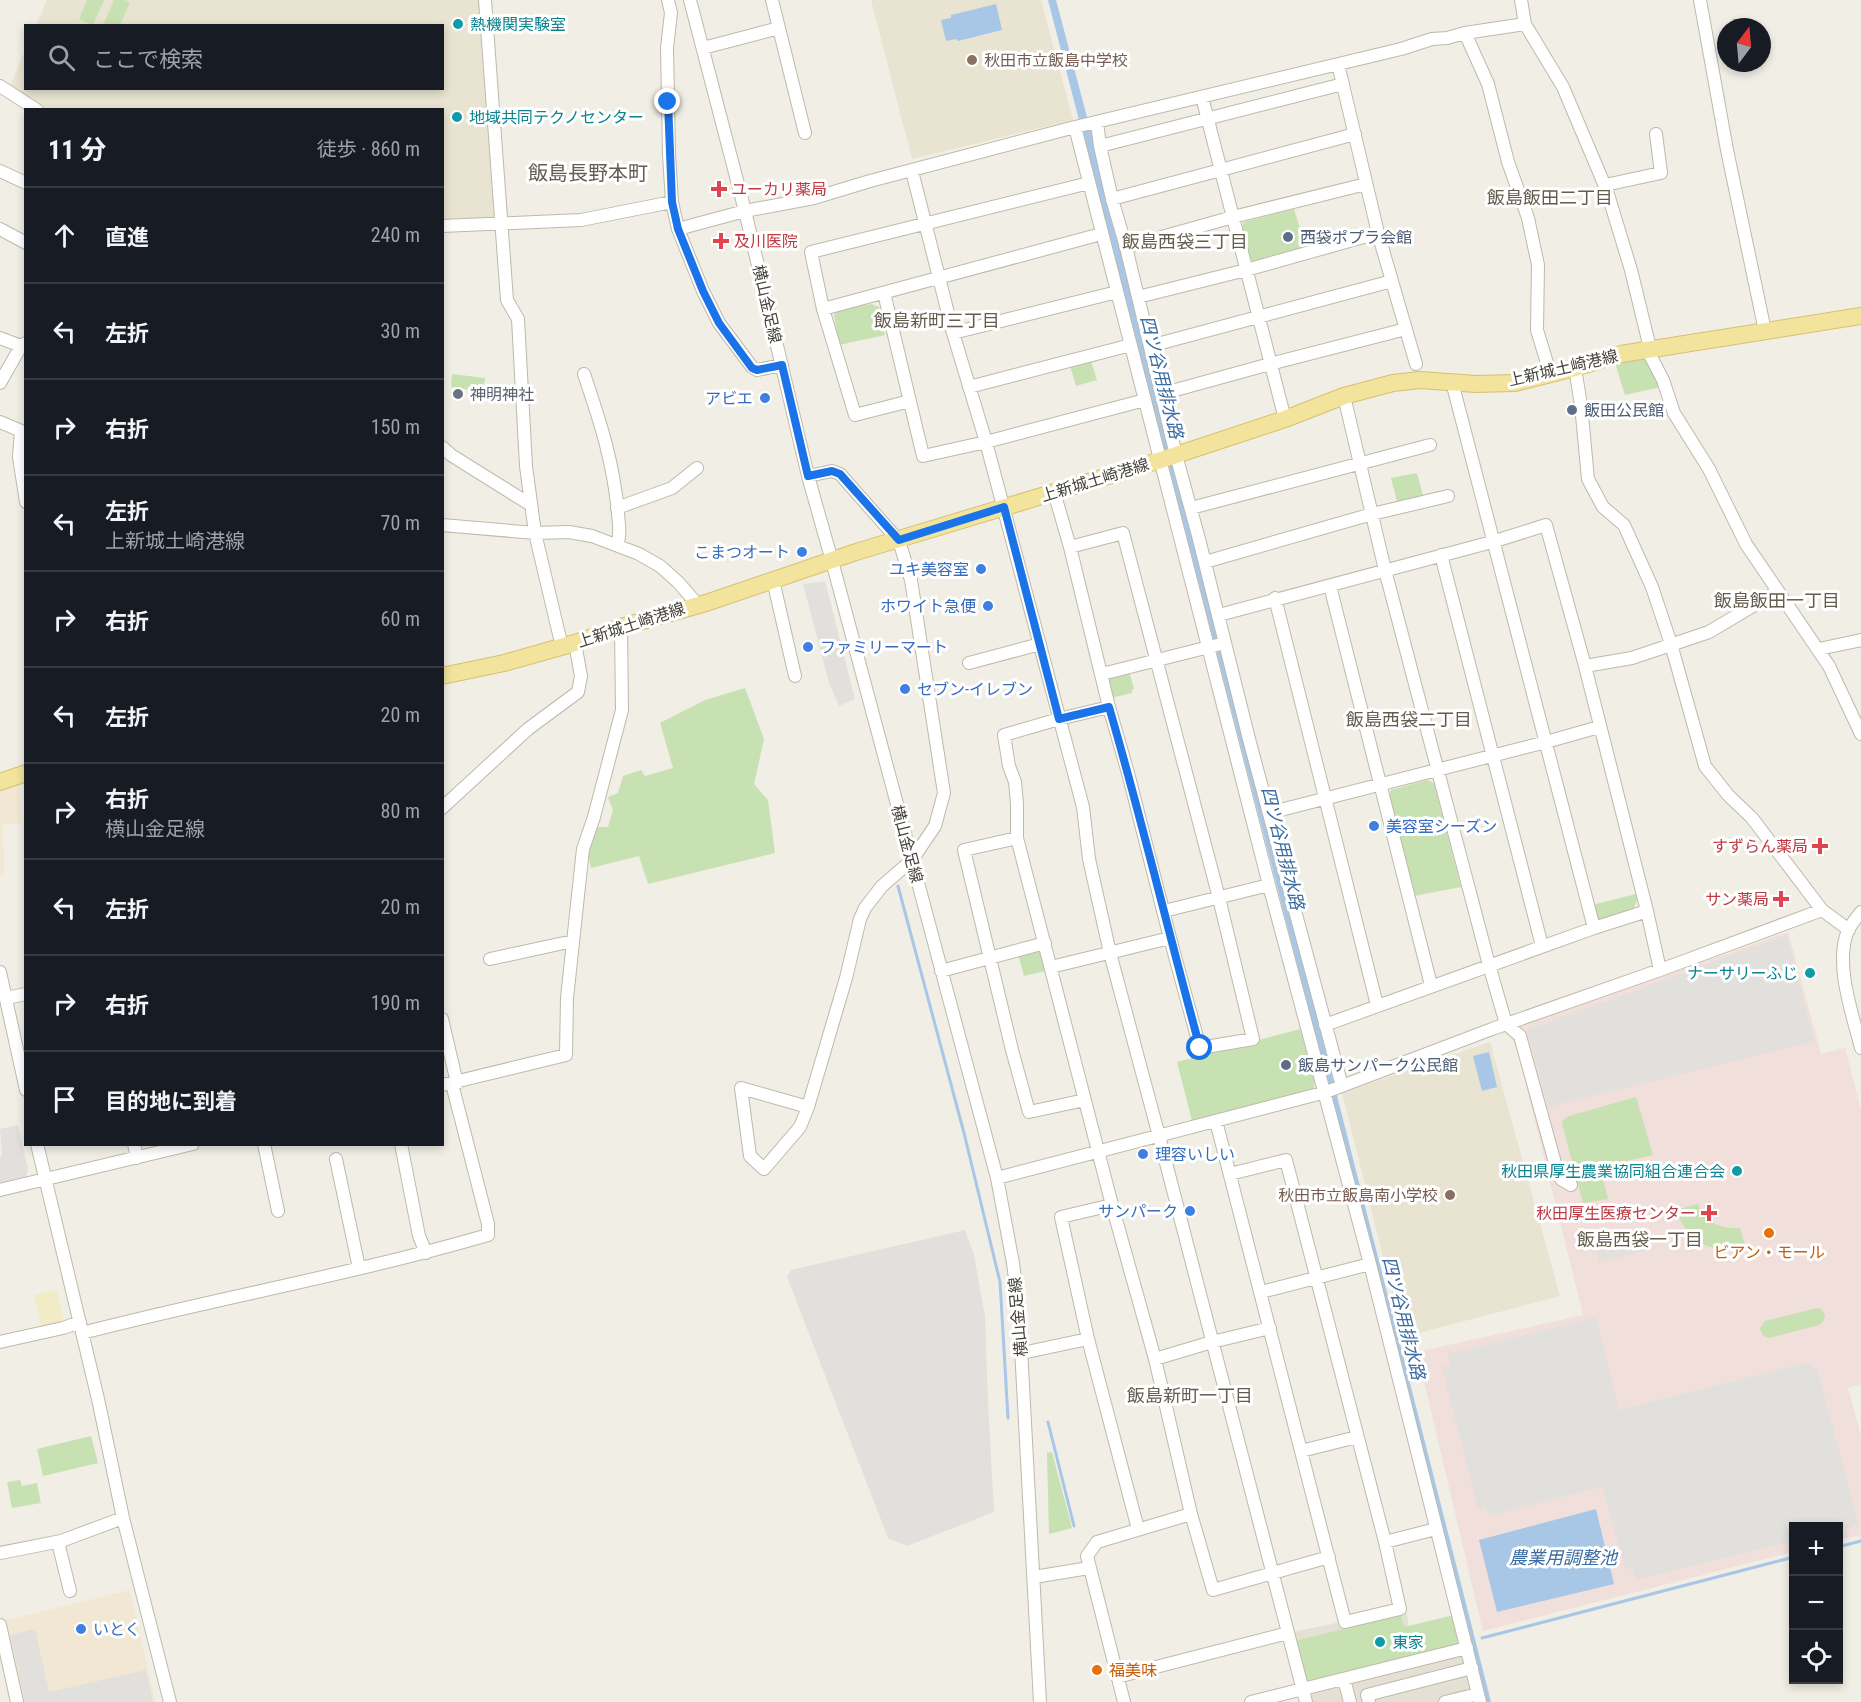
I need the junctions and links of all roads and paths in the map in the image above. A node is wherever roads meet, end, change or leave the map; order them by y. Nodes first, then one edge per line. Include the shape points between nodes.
1 (485, 0) edge
2 (667, 0) edge
3 (690, 0) edge
4 (772, 0) edge
5 (1521, 0) edge
6 (1700, 0) edge
7 (1525, 24) junction
8 (778, 28) junction
9 (1465, 33) junction
10 (703, 48) junction
11 (1338, 64) junction
12 (1343, 84) junction
13 (0, 86) edge
14 (1202, 97) junction
15 (34, 108) edge
16 (1208, 119) junction
17 (1086, 125) junction
18 (805, 133) dead end
19 (1355, 134) junction
20 (1656, 134) dead end
21 (1100, 147) junction
22 (1221, 170) junction
23 (0, 171) edge
24 (912, 171) junction
25 (24, 182) edge
26 (1089, 183) junction
27 (1366, 184) junction
28 (1605, 185) junction
29 (1112, 199) junction
30 (672, 202) junction
31 (745, 211) junction
32 (1233, 217) junction
33 (501, 224) junction
34 (926, 224) junction
35 (444, 226) edge
36 (0, 229) edge
37 (678, 229) junction
38 (1377, 232) junction
39 (1101, 234) junction
40 (24, 242) edge
41 (1126, 247) junction
42 (1246, 270) junction
43 (940, 277) junction
44 (1392, 281) junction
45 (1117, 292) junction
46 (884, 293) junction
47 (1138, 297) junction
48 (823, 309) junction
49 (1258, 316) junction
50 (1861, 316) edge
51 (1406, 329) junction
52 (1765, 331) junction
53 (953, 333) junction
54 (0, 338) edge
55 (23, 345) edge
56 (1131, 345) junction
57 (1150, 346) junction
58 (1648, 351) junction
59 (1270, 364) junction
60 (1416, 364) dead end
61 (782, 365) junction
62 (1575, 368) junction
63 (584, 374) dead end
64 (1550, 374) junction
65 (0, 382) edge
66 (1452, 382) junction
67 (969, 387) junction
68 (1161, 394) junction
69 (1344, 396) junction
70 (1145, 400) junction
71 (910, 401) junction
72 (1285, 419) junction
73 (0, 422) edge
74 (23, 432) edge
75 (986, 442) junction
76 (1430, 445) dead end
77 (444, 449) edge
78 (1169, 457) junction
79 (1359, 462) junction
80 (697, 468) dead end
81 (808, 476) junction
82 (24, 489) edge
83 (1054, 492) junction
84 (1448, 496) dead end
85 (531, 505) junction
86 (1004, 507) junction
87 (618, 508) junction
88 (1191, 508) junction
89 (1372, 514) junction
90 (444, 525) edge
91 (535, 532) junction
92 (899, 540) junction
93 (1492, 542) junction
94 (617, 545) junction
95 (1070, 547) junction
96 (1441, 555) junction
97 (832, 561) junction
98 (1205, 562) junction
99 (1385, 570) junction
100 (773, 580) junction
101 (1330, 586) junction
102 (1778, 591) junction
103 (1275, 598) junction
104 (697, 604) junction
105 (1219, 615) junction
106 (621, 627) junction
107 (1861, 640) edge
108 (1040, 644) junction
109 (1671, 644) junction
110 (568, 645) junction
111 (1216, 645) junction
112 (1819, 649) junction
113 (1157, 660) junction
114 (969, 663) dead end
115 (1585, 666) junction
116 (1102, 674) junction
117 (444, 676) edge
118 (795, 676) dead end
119 (1109, 707) junction
120 (1059, 719) junction
121 (1599, 727) junction
122 (1861, 734) edge
123 (1546, 742) junction
124 (1493, 755) junction
125 (1438, 769) junction
126 (24, 774) edge
127 (0, 782) edge
128 (1380, 784) junction
129 (1326, 797) junction
130 (444, 806) edge
131 (1269, 813) junction
132 (1017, 838) junction
133 (912, 860) junction
134 (1269, 885) junction
135 (1220, 898) junction
136 (1822, 910) junction
137 (1164, 911) junction
138 (1647, 911) junction
139 (1861, 912) edge
140 (1594, 928) junction
141 (1849, 930) junction
142 (1170, 938) junction
143 (573, 941) junction
144 (1045, 943) junction
145 (1542, 946) junction
146 (1110, 953) junction
147 (990, 957) junction
148 (490, 959) dead end
149 (1489, 965) junction
150 (1051, 967) junction
151 (941, 970) junction
152 (1660, 970) junction
153 (0, 972) edge
154 (1431, 985) junction
155 (24, 994) edge
156 (6, 998) junction
157 (1377, 1005) junction
158 (1506, 1024) junction
159 (1325, 1025) junction
160 (444, 1035) edge
161 (1861, 1048) edge
162 (24, 1081) edge
163 (450, 1084) edge
164 (1333, 1089) junction
165 (1085, 1100) junction
166 (808, 1107) junction
167 (1216, 1121) junction
168 (1159, 1136) junction
169 (37, 1146) edge
170 (134, 1146) edge
171 (185, 1146) edge
172 (264, 1146) edge
173 (401, 1146) edge
174 (1099, 1151) junction
175 (137, 1158) junction
176 (336, 1159) dead end
177 (1230, 1174) junction
178 (997, 1178) junction
179 (45, 1180) junction
180 (1571, 1185) dead end
181 (0, 1190) edge
182 (1112, 1205) junction
183 (278, 1211) dead end
184 (426, 1254) junction
185 (1370, 1264) junction
186 (359, 1268) junction
187 (1316, 1278) junction
188 (1261, 1292) junction
189 (81, 1328) junction
190 (1270, 1328) junction
191 (1088, 1339) junction
192 (0, 1342) edge
193 (1212, 1342) junction
194 (1022, 1353) junction
195 (1155, 1359) junction
196 (1357, 1437) junction
197 (1301, 1451) junction
198 (1191, 1514) junction
199 (123, 1518) junction
200 (1138, 1528) junction
201 (1436, 1529) junction
202 (58, 1542) junction
203 (1384, 1542) junction
204 (0, 1553) edge
205 (1329, 1557) junction
206 (1089, 1568) junction
207 (1271, 1572) junction
208 (1034, 1577) junction
209 (70, 1591) dead end
210 (0, 1625) edge
211 (1288, 1634) junction
212 (1467, 1648) junction
213 (1404, 1664) junction
214 (1472, 1668) junction
215 (1117, 1677) junction
216 (1344, 1679) junction
217 (1410, 1684) junction
218 (1303, 1689) junction
219 (1479, 1698) edge
220 (17, 1702) edge
221 (170, 1702) edge
222 (1040, 1702) edge
223 (1124, 1702) edge
224 (1251, 1702) edge
225 (1306, 1702) edge
226 (1350, 1702) edge
227 (1369, 1702) edge
228 (1445, 1702) edge

1 - 33 street
2 - 30 street via 671,13 667,48
3 - 10 street, 横山金足線
4 - 8 street
5 - 7 street
6 - 52 street
7 - 9 street
7 - 28 street via 1563,87
8 - 10 street
8 - 18 street
9 - 11 street
9 - 64 street via 1488,84 1508,162 1528,218 1538,265 1537,330
10 - 31 street, 横山金足線
11 - 12 street
11 - 14 street
12 - 16 street
12 - 19 street
13 - 15 street
14 - 16 street
14 - 17 street
16 - 21 street
16 - 22 street
17 - 21 street
17 - 24 street
17 - 26 street
19 - 22 street
19 - 27 street
20 - 28 street via 1662,173
21 - 29 street
22 - 29 street
22 - 32 street
23 - 25 street
24 - 31 street via 814,198
24 - 34 street
26 - 34 street
26 - 39 street
27 - 32 street
27 - 38 street
28 - 58 street via 1631,270
29 - 41 street
30 - 33 street via 581,220
30 - 37 street
31 - 37 street
31 - 61 street, 横山金足線
32 - 41 street
32 - 42 street
33 - 35 street
33 - 85 street via 507,300 518,319
34 - 43 street
34 - 48 street via 811,252
36 - 40 street
37 - 61 street via 719,323 752,368
38 - 42 street
38 - 44 street
39 - 43 street
39 - 45 street
41 - 47 street
42 - 47 street
42 - 49 street
43 - 46 street
43 - 53 street
44 - 49 street
44 - 51 street
45 - 53 street
45 - 56 street
46 - 48 street
46 - 71 street
47 - 57 street
48 - 71 street via 855,415
49 - 57 street
49 - 59 street
50 - 52 main road, 上新城土崎港線
51 - 59 street
51 - 60 street
52 - 58 main road, 上新城土崎港線
53 - 67 street
54 - 55 street
55 - 65 street
56 - 67 street
56 - 70 street
57 - 68 street
58 - 62 main road, 上新城土崎港線 via 1621,354
58 - 102 street via 1664,380 1674,413 1709,469 1746,544
59 - 68 street
59 - 72 street
61 - 81 street, 横山金足線
62 - 64 main road, 上新城土崎港線
62 - 109 street via 1588,479 1603,507 1624,525 1652,587
63 - 87 street via 604,435
64 - 66 main road, 上新城土崎港線 via 1515,383
66 - 69 main road, 上新城土崎港線 via 1393,383
66 - 93 street
67 - 75 street
68 - 78 street
69 - 72 main road, 上新城土崎港線
69 - 79 street
70 - 75 street
70 - 78 street
71 - 75 street via 923,456
72 - 78 main road, 上新城土崎港線
73 - 74 street
74 - 82 street via 19,457
75 - 86 street
76 - 79 street
77 - 85 street
78 - 83 main road, 上新城土崎港線
78 - 88 street
78 - 111 street
79 - 88 street
79 - 89 street
80 - 87 street via 672,488
81 - 92 street via 832,471 840,474
81 - 97 street, 横山金足線
83 - 86 main road, 上新城土崎港線
83 - 95 street
84 - 89 street
85 - 91 street
86 - 92 main road, 上新城土崎港線
86 - 108 street
87 - 94 street
88 - 98 street
89 - 98 street
89 - 99 street
90 - 91 street
91 - 94 street via 569,532
91 - 110 street
92 - 97 main road, 上新城土崎港線
92 - 133 street via 911,580 944,793 935,826
93 - 96 street
93 - 115 street via 1546,525
93 - 123 street
94 - 104 street via 660,566
95 - 113 street via 1123,533
95 - 116 street
96 - 99 street
96 - 124 street
97 - 100 main road, 上新城土崎港線
97 - 133 street, 横山金足線
98 - 105 street
99 - 101 street
99 - 125 street
100 - 104 main road, 上新城土崎港線
100 - 118 street
101 - 103 street
101 - 128 street
102 - 109 street via 1708,632
102 - 112 street
103 - 105 street
103 - 129 street
104 - 106 main road, 上新城土崎港線
105 - 111 street
106 - 110 main road, 上新城土崎港線
106 - 143 street via 622,710 583,849
107 - 112 street
108 - 114 street
108 - 120 street
109 - 115 street via 1632,658
109 - 136 street via 1705,766 1752,818
110 - 117 main road, 上新城土崎港線
110 - 130 street via 581,675 578,692 528,729
111 - 113 street
111 - 131 street
111 - 134 street
112 - 122 street
113 - 116 street
113 - 135 street
115 - 121 street
116 - 119 street
119 - 120 street
119 - 137 street
120 - 132 street via 1004,735 1015,782
120 - 146 street via 1083,807 1089,859
121 - 123 street
121 - 138 street
123 - 124 street
123 - 140 street
124 - 125 street
124 - 145 street
125 - 128 street
125 - 149 street
126 - 127 main road
128 - 129 street
128 - 154 street
129 - 131 street
129 - 157 street
131 - 159 street
132 - 144 street
132 - 147 street via 964,850
133 - 151 street, 横山金足線
133 - 166 street via 882,886 860,919
134 - 135 street
134 - 164 street
135 - 137 street
135 - 142 street via 1253,1039 1200,1048
136 - 141 street
136 - 152 street
137 - 142 street
138 - 140 street
138 - 152 street
139 - 141 street
140 - 145 street
141 - 161 street via 1843,964
142 - 146 street
143 - 148 street
143 - 163 street via 566,1055
144 - 147 street
144 - 150 street
145 - 149 street
146 - 150 street
146 - 168 street
147 - 151 street
147 - 165 street via 1029,1112
149 - 154 street
149 - 158 street
150 - 165 street
151 - 178 street, 横山金足線
152 - 158 street
153 - 156 street
154 - 157 street
155 - 156 street
156 - 162 street
157 - 159 street
158 - 164 street
158 - 180 street via 1520,1036 1557,1170 1561,1179
159 - 164 street
160 - 163 street
163 - 184 street via 488,1236
164 - 167 street
164 - 185 street
165 - 174 street
166 - 166 street via 800,1127 764,1169 750,1156 741,1088
167 - 168 street
167 - 177 street
168 - 174 street
168 - 193 street
169 - 179 street
170 - 175 street
171 - 175 street
172 - 183 street
173 - 184 street
174 - 178 street
174 - 182 street
175 - 179 street
176 - 186 street
177 - 187 street via 1286,1160
177 - 188 street
178 - 194 street, 横山金足線 via 1017,1288
179 - 181 street
179 - 189 street
182 - 191 street via 1061,1217
182 - 195 street
184 - 186 street
185 - 187 street
185 - 201 street
186 - 189 street
187 - 188 street
187 - 196 street
188 - 190 street
189 - 192 street via 63,1328
189 - 199 street
190 - 193 street
190 - 197 street
191 - 194 street
191 - 200 street
193 - 195 street
193 - 207 street
194 - 208 street, 横山金足線
195 - 198 street
196 - 197 street
196 - 203 street
197 - 205 street
198 - 200 street
198 - 207 street via 1213,1590
199 - 202 street
199 - 221 street
200 - 206 street via 1097,1542 1087,1556
201 - 203 street
201 - 212 street
202 - 204 street
202 - 209 street
203 - 205 street via 1400,1610 1345,1622
205 - 207 street
206 - 208 street
206 - 215 street
207 - 211 street
208 - 222 street, 横山金足線
210 - 220 street
211 - 215 street
211 - 218 street
212 - 213 street
212 - 214 street
213 - 216 street
213 - 217 street
214 - 217 street
214 - 219 street
215 - 223 street
216 - 218 street
216 - 226 street
217 - 227 street via 1367,1695
218 - 224 street
218 - 225 street
219 - 228 street

